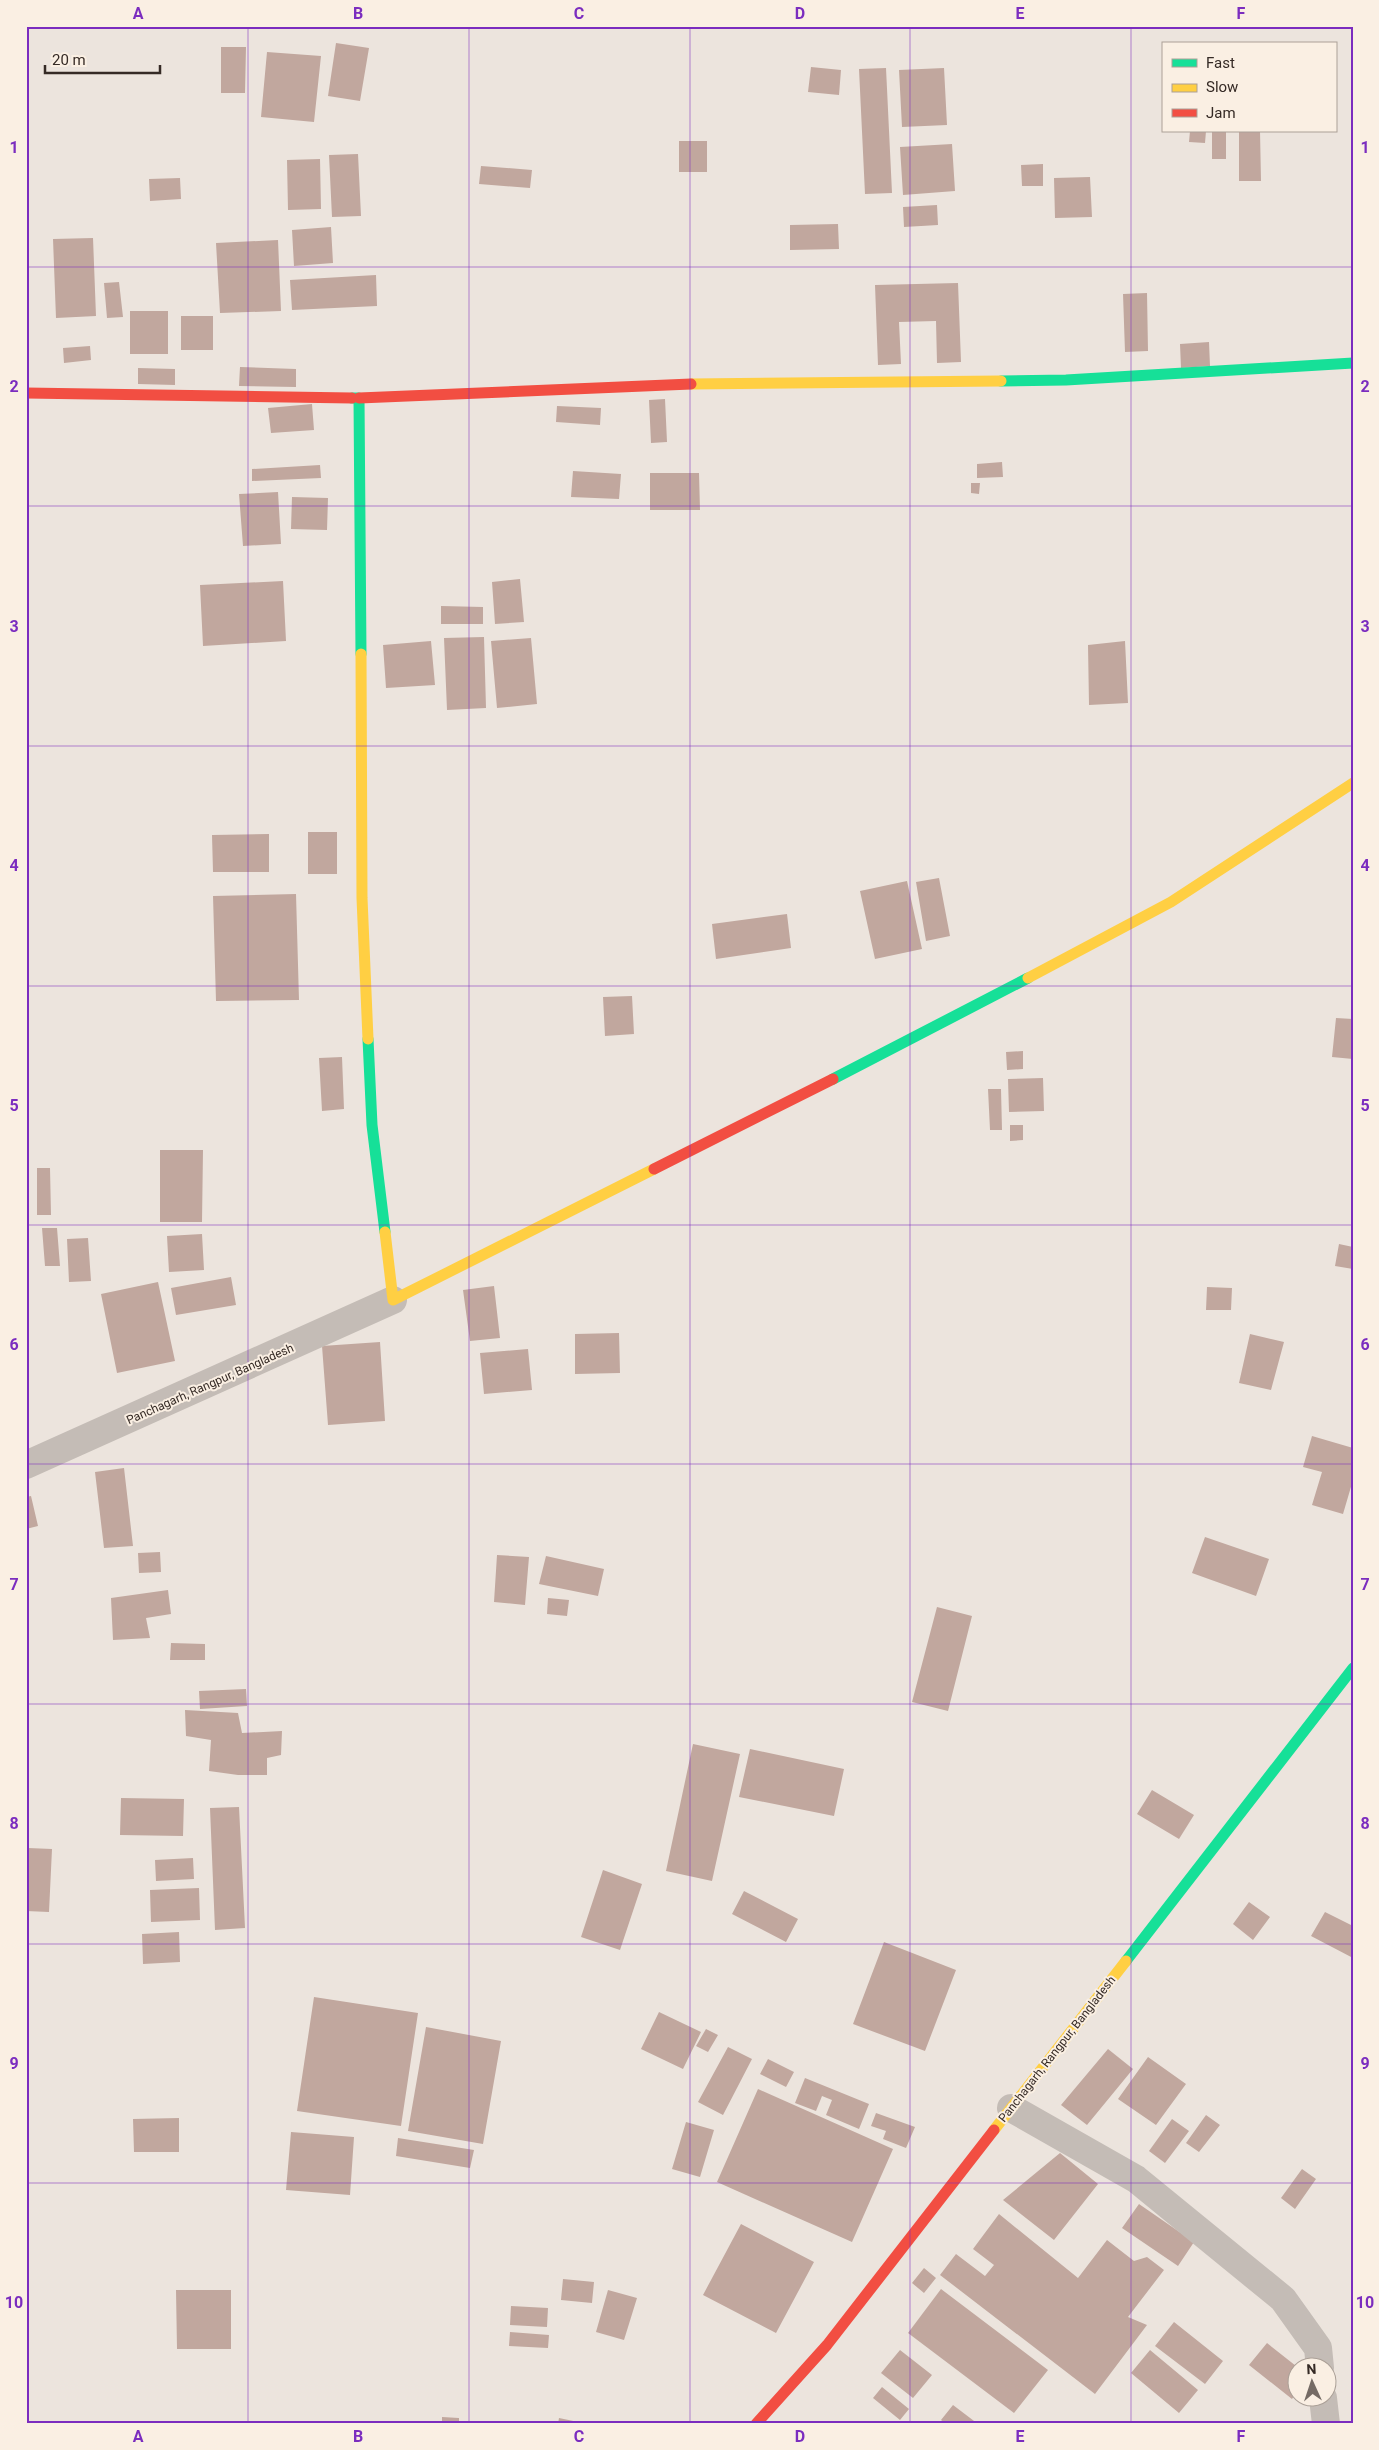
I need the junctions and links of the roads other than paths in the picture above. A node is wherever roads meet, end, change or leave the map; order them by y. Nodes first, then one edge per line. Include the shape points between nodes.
1 (1353, 363) edge
2 (26, 393) edge
3 (359, 398) junction
4 (1353, 783) edge
5 (394, 1300) junction
6 (26, 1466) edge
7 (1353, 1668) edge
8 (1011, 2108) junction
9 (1319, 2358) edge
10 (1324, 2408) edge
11 (756, 2424) edge
12 (1326, 2424) edge

1 - 3 street via 1066,380 660,384
2 - 3 street
3 - 5 street via 362,908 372,1125
4 - 5 street via 1171,902 899,1046
5 - 6 street, Panchagarh, Rangpur, Bangladesh
7 - 8 street, Panchagarh, Rangpur, Bangladesh
8 - 9 street via 1136,2179 1283,2299 1318,2348
8 - 11 street, Panchagarh, Rangpur, Bangladesh via 827,2345
10 - 12 street

